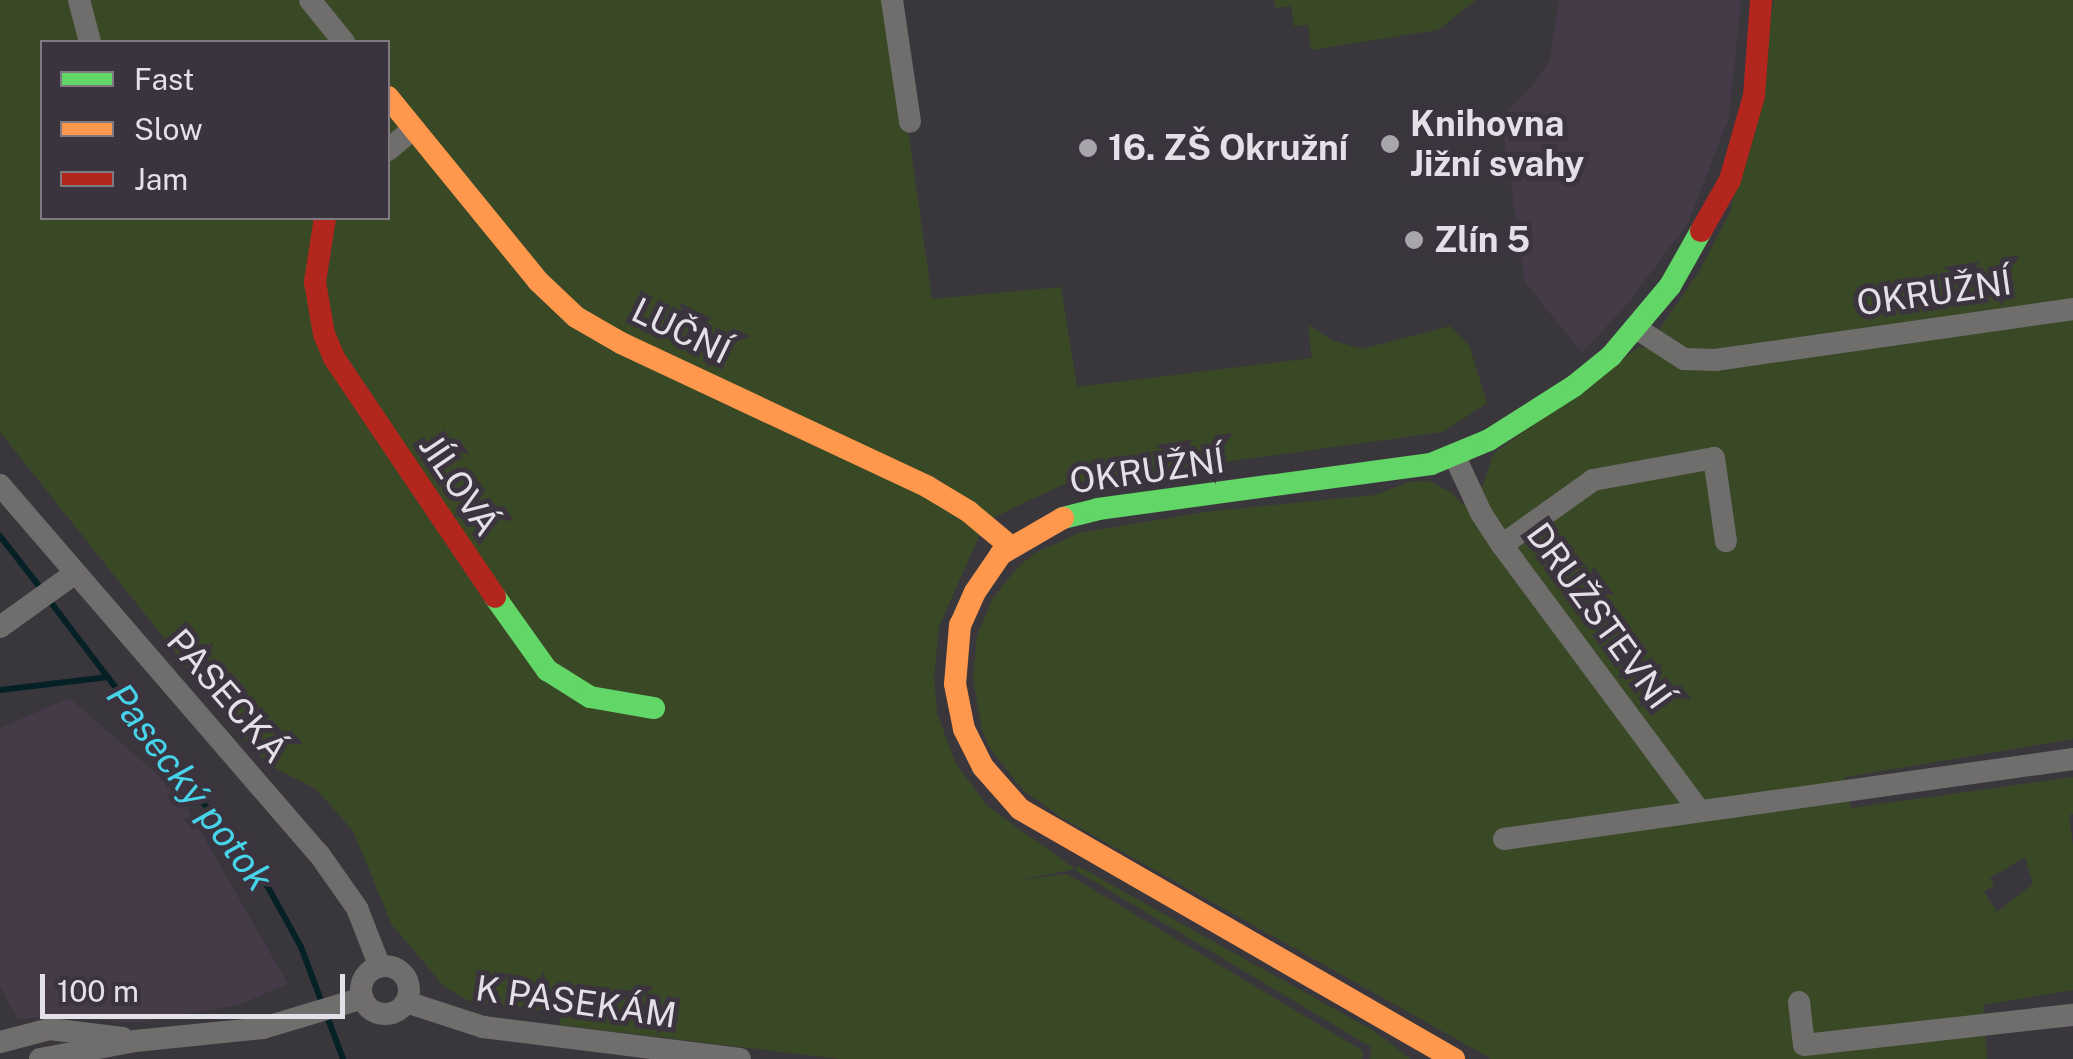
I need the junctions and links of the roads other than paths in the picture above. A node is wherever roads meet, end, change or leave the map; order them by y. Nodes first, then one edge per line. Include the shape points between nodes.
1 (79, 0) edge
2 (310, 0) edge
3 (892, 0) edge
4 (1761, 0) edge
5 (89, 40) edge
6 (342, 40) edge
7 (390, 100) edge
8 (910, 122) dead end
9 (413, 129) junction
10 (390, 148) edge
11 (325, 220) edge
12 (2073, 309) edge
13 (1636, 328) junction
14 (1455, 457) junction
15 (0, 484) edge
16 (1726, 542) dead end
17 (1502, 544) junction
18 (1010, 546) junction
19 (66, 581) junction
20 (0, 627) edge
21 (654, 708) dead end
22 (2073, 760) edge
23 (1698, 809) junction
24 (1504, 839) dead end
25 (380, 967) junction
26 (363, 998) junction
27 (406, 1002) junction
28 (1799, 1002) dead end
29 (2073, 1015) edge
30 (135, 1041) junction
31 (0, 1042) edge
32 (1450, 1058) edge
33 (40, 1059) edge
34 (740, 1059) edge

1 - 5 street
2 - 6 street
3 - 8 street
4 - 13 street, OKRUŽNÍ via 1754,96 1730,180 1670,286
7 - 9 street, LUČNÍ
9 - 10 street
9 - 18 street, LUČNÍ via 538,281 576,317 928,487
11 - 21 street, JÍLOVÁ via 315,282 324,334 416,485 547,670 590,697
12 - 13 street, OKRUŽNÍ via 1715,360 1684,359
13 - 14 street, OKRUŽNÍ via 1574,386
14 - 17 street, DRUŽSTEVNÍ
14 - 18 street, OKRUŽNÍ via 1316,483 1082,512
15 - 19 street, PASECKÁ
16 - 17 street via 1714,458 1593,480
17 - 23 street, DRUŽSTEVNÍ
18 - 32 street, OKRUŽNÍ via 966,608 954,662 964,730 1004,795 1038,822
19 - 20 street
19 - 25 street, PASECKÁ via 329,867 356,908
22 - 23 street
23 - 24 street
25 - 26 street via 365,978
25 - 27 street via 406,980
26 - 27 street via 386,1014
26 - 30 street via 263,1028
27 - 34 street, K PASEKÁM via 483,1027
28 - 29 street via 1804,1044
30 - 31 street via 67,1028
30 - 33 street

